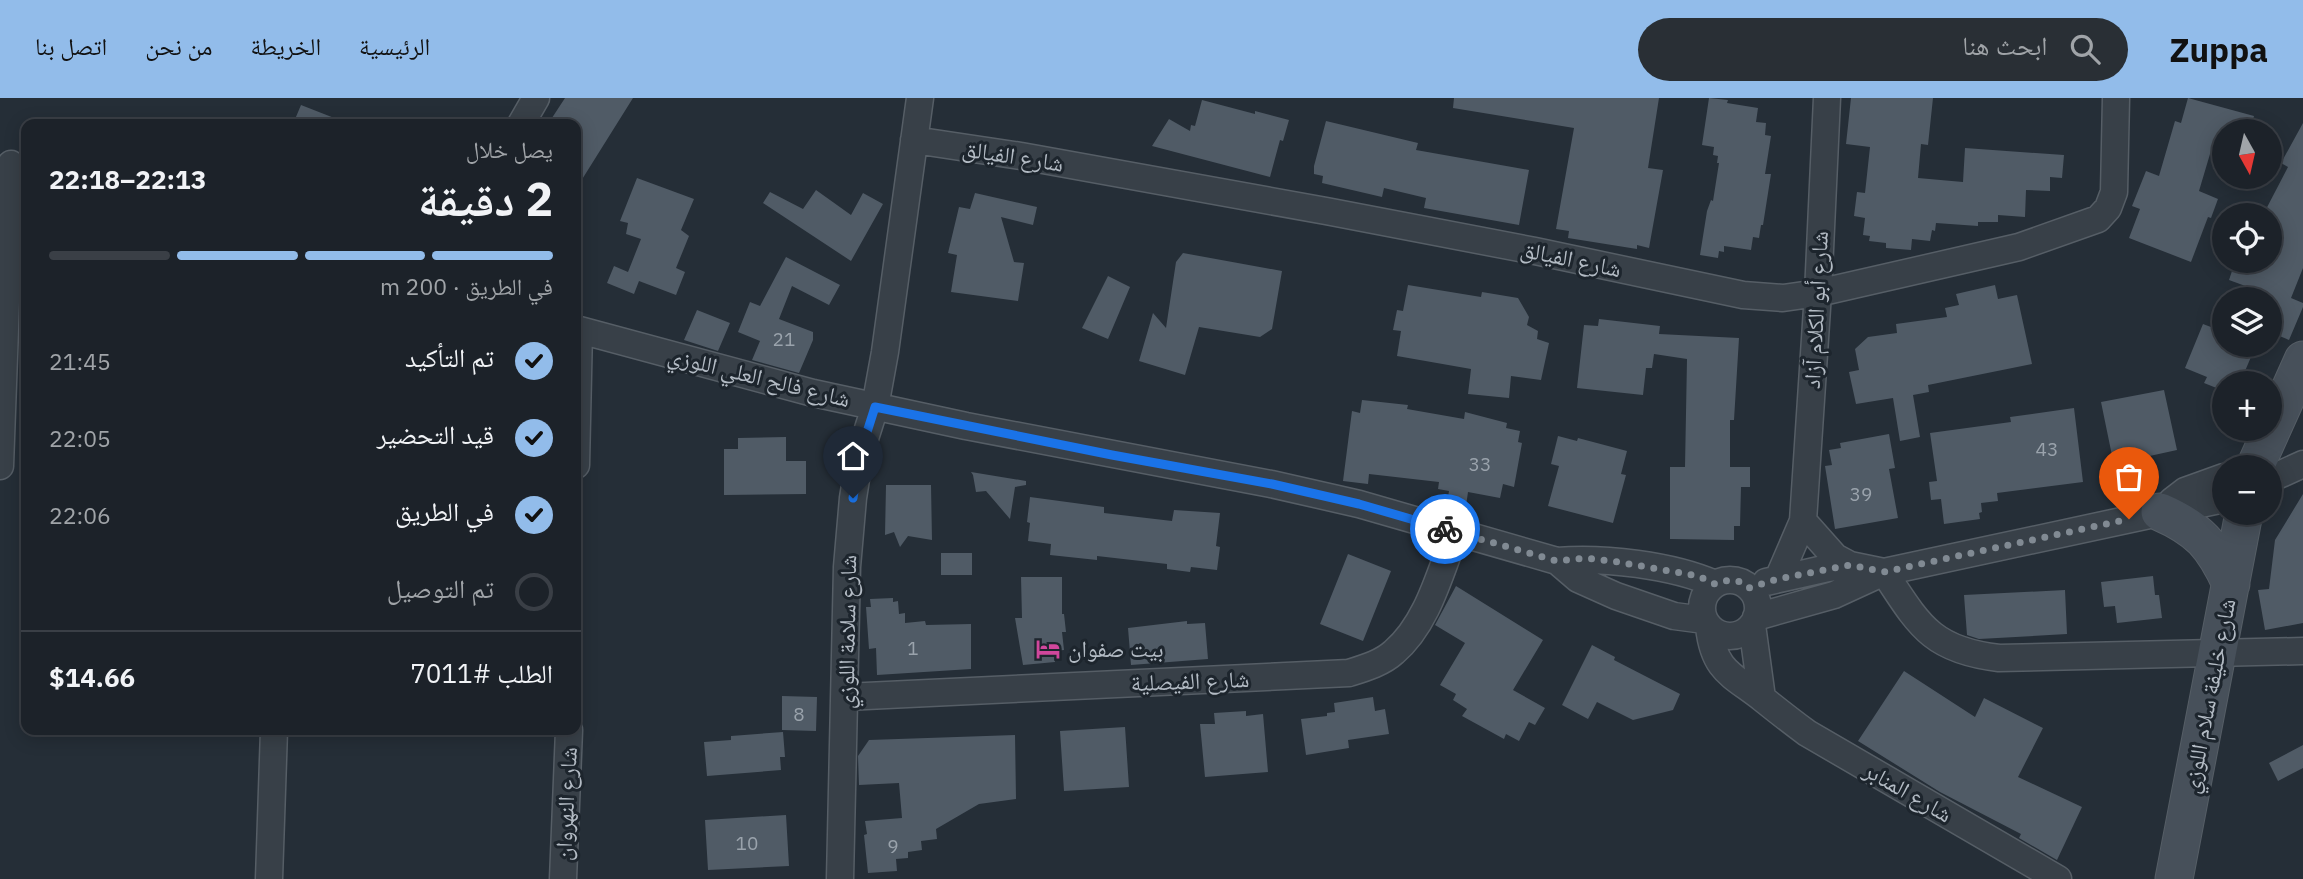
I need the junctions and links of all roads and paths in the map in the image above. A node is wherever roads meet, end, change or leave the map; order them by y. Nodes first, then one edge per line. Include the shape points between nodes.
1 (536, 98) edge
2 (920, 98) edge
3 (1827, 98) edge
4 (2116, 98) edge
5 (525, 119) edge
6 (914, 140) junction
7 (12, 165) edge
8 (1818, 293) junction
9 (581, 331) edge
10 (2303, 360) edge
11 (875, 407) junction
12 (2260, 455) edge
13 (2303, 464) edge
14 (0, 466) edge
15 (2282, 474) edge
16 (2212, 481) edge
17 (2212, 501) edge
18 (2160, 512) junction
19 (1803, 521) junction
20 (2242, 525) edge
21 (1456, 532) junction
22 (1557, 561) junction
23 (1850, 565) junction
24 (1884, 572) junction
25 (1778, 579) junction
26 (1715, 584) junction
27 (2231, 584) junction
28 (1749, 588) junction
29 (1754, 621) junction
30 (1707, 624) junction
31 (2303, 651) edge
32 (2217, 654) junction
33 (845, 697) junction
34 (1762, 698) junction
35 (274, 735) edge
36 (569, 735) edge
37 (269, 879) edge
38 (562, 879) edge
39 (840, 879) edge
40 (2058, 879) edge
41 (2174, 879) edge

1 - 5 street
2 - 6 street, شارع سلامة اللوزي
3 - 8 street, شارع أبو الكلام آزاد
4 - 8 street, شارع الفيالق via 2114,191 2098,219 2019,247
6 - 8 street, شارع الفيالق via 1326,211 1743,295 1783,298
6 - 11 street, شارع سلامة اللوزي
7 - 14 street
8 - 19 street, شارع أبو الكلام آزاد
9 - 11 street, شارع فالح العلي اللوزي
10 - 12 street
11 - 21 street, شارع فالح العلي اللوزي via 1272,484
11 - 33 street, شارع سلامة اللوزي via 860,454 853,498
13 - 15 street
16 - 18 street via 2185,491
17 - 18 street
18 - 24 street
18 - 27 street via 2207,542
19 - 23 street via 1835,556
19 - 25 street, شارع أبو الكلام آزاد
20 - 27 street, شارع خليفة سلام اللوزي
21 - 22 street, شارع فالح العلي اللوزي
21 - 33 street, شارع الفيصلية via 1413,631 1393,653 1349,673
22 - 26 street, شارع فالح العلي اللوزي via 1618,562 1698,576
22 - 30 street, شارع فالح العلي اللوزي via 1578,579 1616,596
23 - 24 street
23 - 25 street
24 - 29 street via 1834,595
24 - 32 street via 1916,621 1934,638 1975,655
25 - 28 street
26 - 28 street via 1735,580
26 - 30 street via 1702,601
27 - 32 street, شارع خليفة سلام اللوزي
28 - 29 street via 1756,599
29 - 30 street via 1735,635 1724,635
29 - 34 street
30 - 34 street, شارع المنابر via 1722,668
31 - 32 street
32 - 41 street, شارع خليفة سلام اللوزي
33 - 39 street, شارع سلامة اللوزي
34 - 40 street, شارع المنابر via 1807,733
35 - 37 street
36 - 38 street, شارع النهروان

